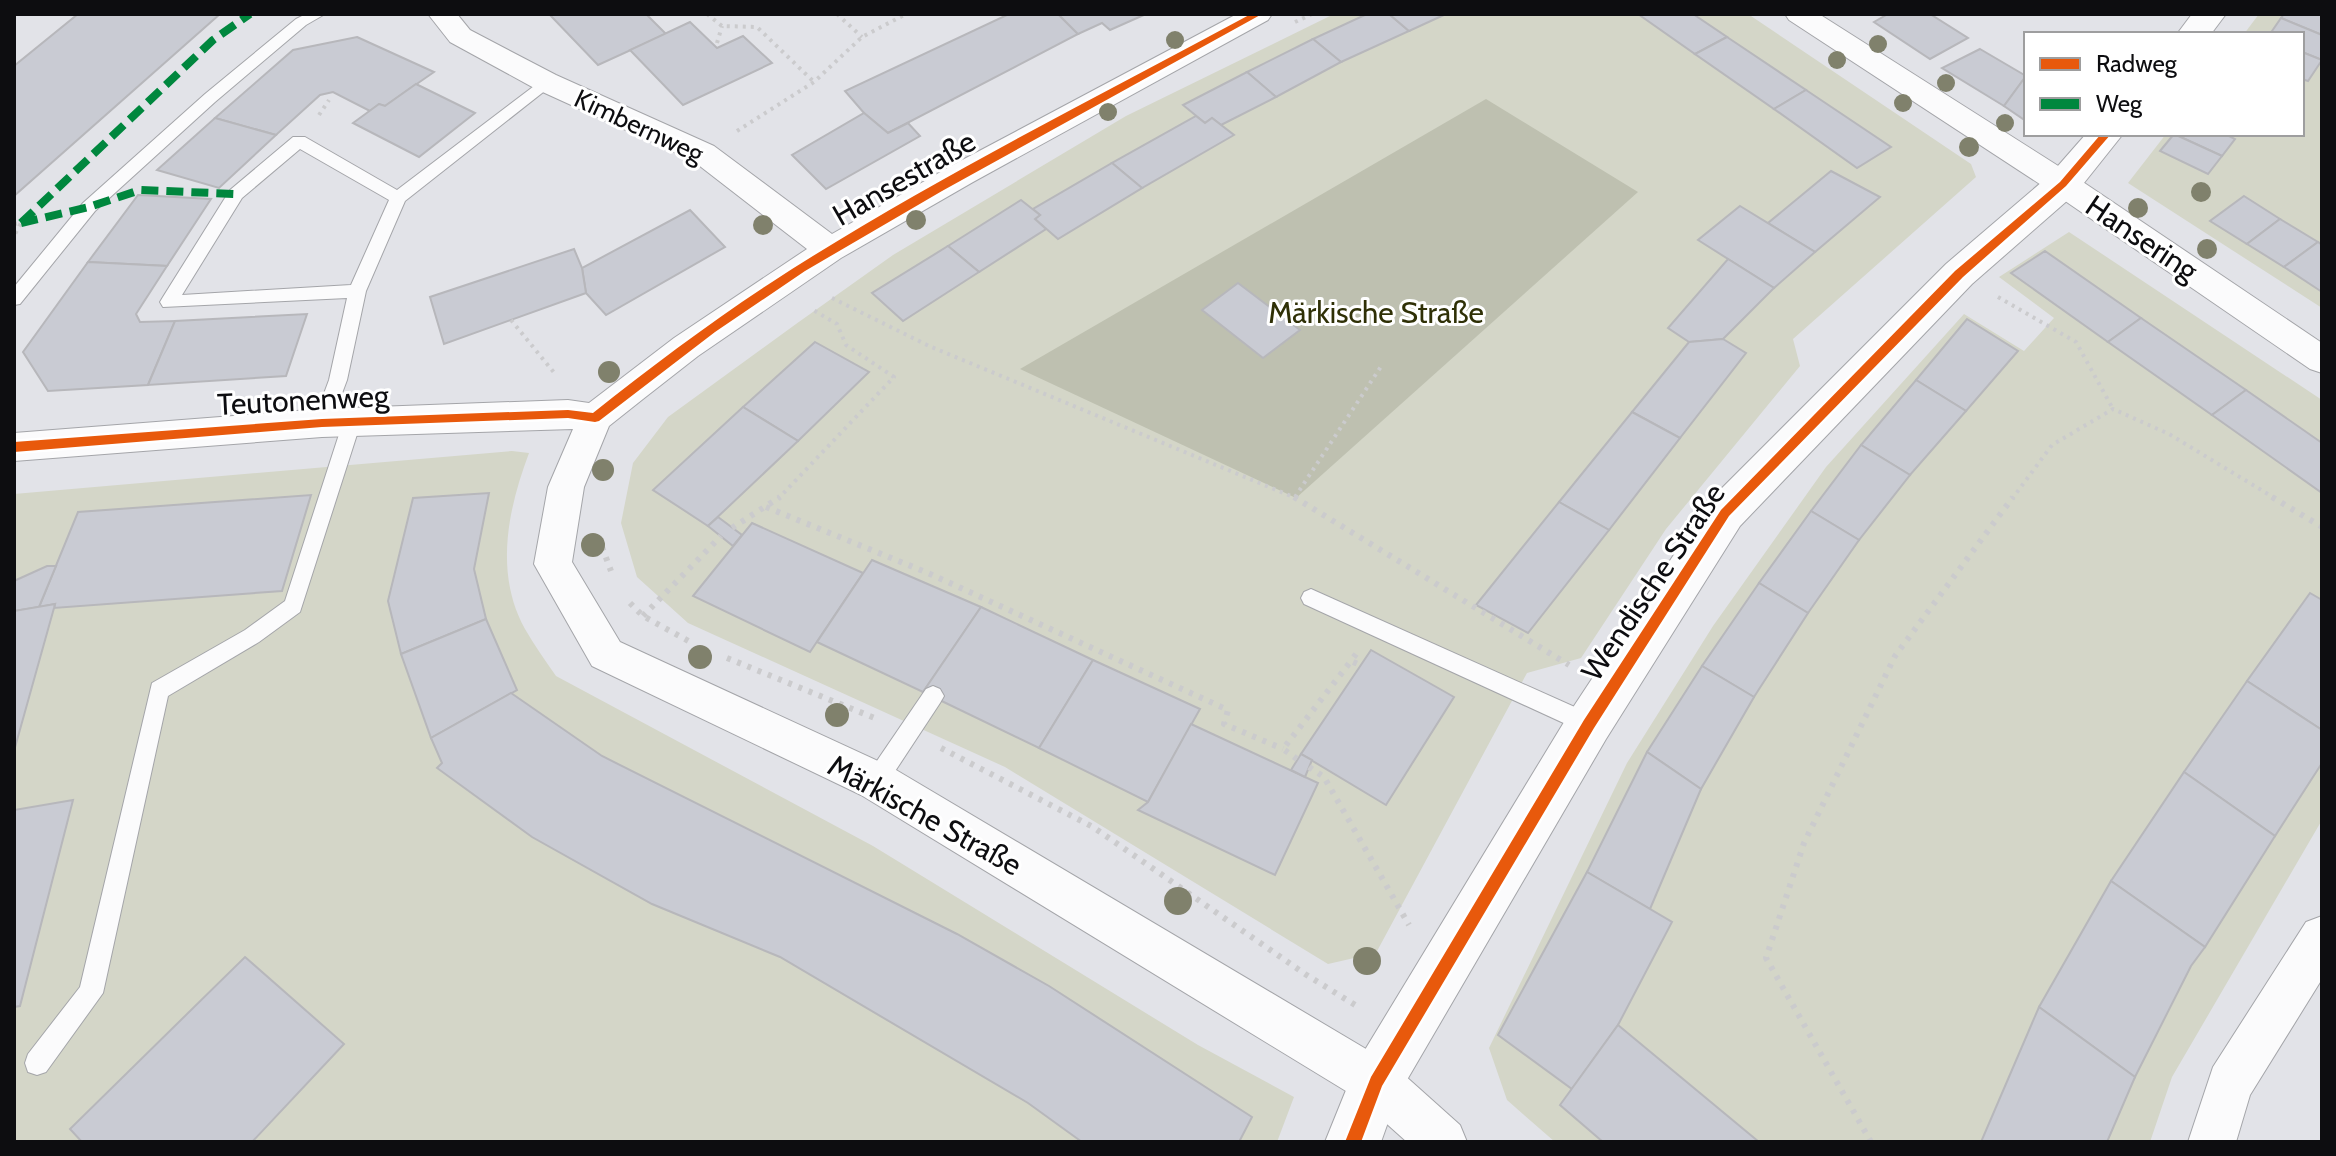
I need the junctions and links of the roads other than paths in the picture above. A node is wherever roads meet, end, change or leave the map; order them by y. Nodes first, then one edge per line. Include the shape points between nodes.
1 (318, 14) edge
2 (442, 14) edge
3 (1258, 14) edge
4 (1799, 14) edge
5 (2210, 14) edge
6 (2195, 32) edge
7 (546, 82) junction
8 (2104, 136) edge
9 (2063, 184) junction
10 (398, 198) junction
11 (830, 250) junction
12 (357, 291) junction
13 (14, 299) edge
14 (2322, 360) edge
15 (595, 418) junction
16 (337, 423) junction
17 (14, 447) edge
18 (1311, 598) dead end
19 (933, 696) dead end
20 (1600, 707) junction
21 (876, 781) junction
22 (2322, 938) edge
23 (37, 1063) dead end
24 (1376, 1082) junction
25 (1353, 1142) edge
26 (1443, 1142) edge
27 (2212, 1142) edge

1 - 13 lane via 301,22 89,207
2 - 7 street, Kimbernweg via 460,36
3 - 11 street, Hansestraße
4 - 9 street, Hansering
5 - 6 street
7 - 10 lane
7 - 11 street, Kimbernweg via 703,153
8 - 9 street, Wendische Straße
9 - 14 street, Hansering
9 - 20 street, Wendische Straße via 1959,274 1725,513
10 - 12 lane
10 - 12 lane via 299,141 236,194 169,302
11 - 15 street, Hansestraße via 686,347
12 - 16 lane via 338,380
15 - 16 street, Teutonenweg via 568,414
15 - 21 street, Märkische Straße via 566,487 553,564 606,654
16 - 17 street, Teutonenweg
16 - 23 lane via 293,606 159,690 91,993
18 - 20 lane
19 - 21 lane
20 - 24 street, Wendische Straße
21 - 24 street, Märkische Straße
22 - 27 street via 2230,1084
24 - 25 street, Wendische Straße
24 - 26 street, Märkische Straße

